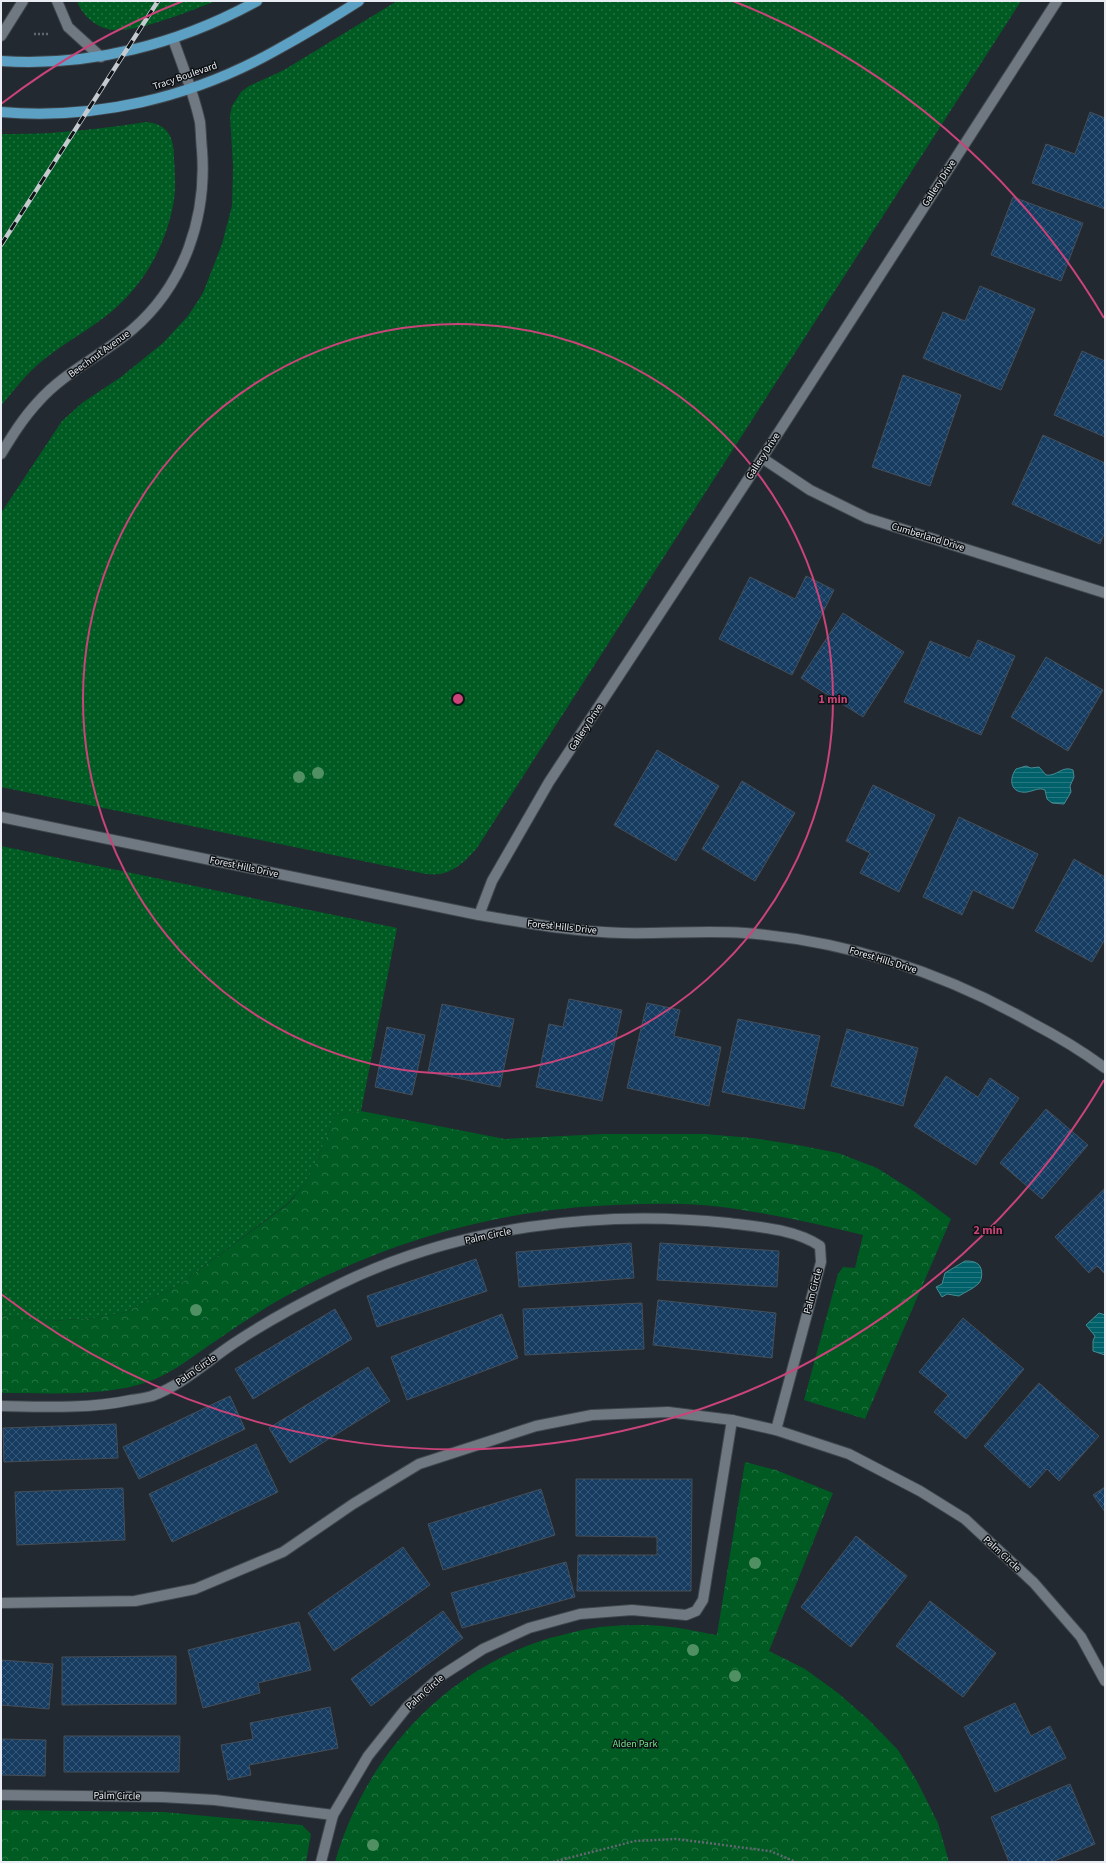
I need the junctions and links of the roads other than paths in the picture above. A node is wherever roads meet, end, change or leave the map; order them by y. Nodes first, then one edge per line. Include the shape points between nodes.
1 (23, 1) edge
2 (56, 1) edge
3 (258, 1) edge
4 (359, 1) edge
5 (1057, 1) edge
6 (1, 36) edge
7 (172, 39) junction
8 (101, 56) junction
9 (1, 61) edge
10 (191, 89) junction
11 (1, 112) edge
12 (1, 454) edge
13 (762, 458) junction
14 (1105, 593) edge
15 (1, 817) edge
16 (479, 915) junction
17 (1105, 1068) edge
18 (1, 1406) edge
19 (732, 1420) junction
20 (776, 1430) junction
21 (1, 1603) edge
22 (1105, 1681) edge
23 (1, 1795) edge
24 (333, 1815) junction
25 (321, 1862) edge

1 - 6 street
2 - 8 street via 68,27
3 - 7 main road
4 - 10 main road, Tracy Boulevard via 272,53
5 - 13 street, Gallery Drive
7 - 8 main road
7 - 10 street, Beechnut Avenue
8 - 9 main road via 62,61
10 - 11 main road, Tracy Boulevard via 136,104 86,112
10 - 12 street, Beechnut Avenue via 200,124 202,196 196,227 172,283 155,308 134,328 38,402 19,425
13 - 14 street, Cumberland Drive via 810,490 867,518
13 - 16 street, Gallery Drive via 550,782 492,881
15 - 16 street, Forest Hills Drive
16 - 17 street, Forest Hills Drive via 558,929 622,933 744,933 836,946 887,959 976,994 1053,1034
18 - 20 street, Palm Circle via 104,1406 151,1397 176,1385 240,1339 340,1284 390,1263 448,1244 563,1222 690,1219 756,1226 806,1237 820,1246 821,1262
19 - 20 street, Palm Circle
19 - 21 street, Palm Circle via 668,1412 592,1415 536,1426 419,1464 353,1504 283,1552 195,1589 135,1601
19 - 24 street, Palm Circle via 703,1600 696,1611 686,1614 632,1610 580,1614 529,1628 483,1649 441,1676 407,1707 368,1756
20 - 22 street, Palm Circle via 849,1454 920,1491 965,1519 1034,1583 1080,1637
23 - 24 street, Palm Circle via 216,1800
24 - 25 street

